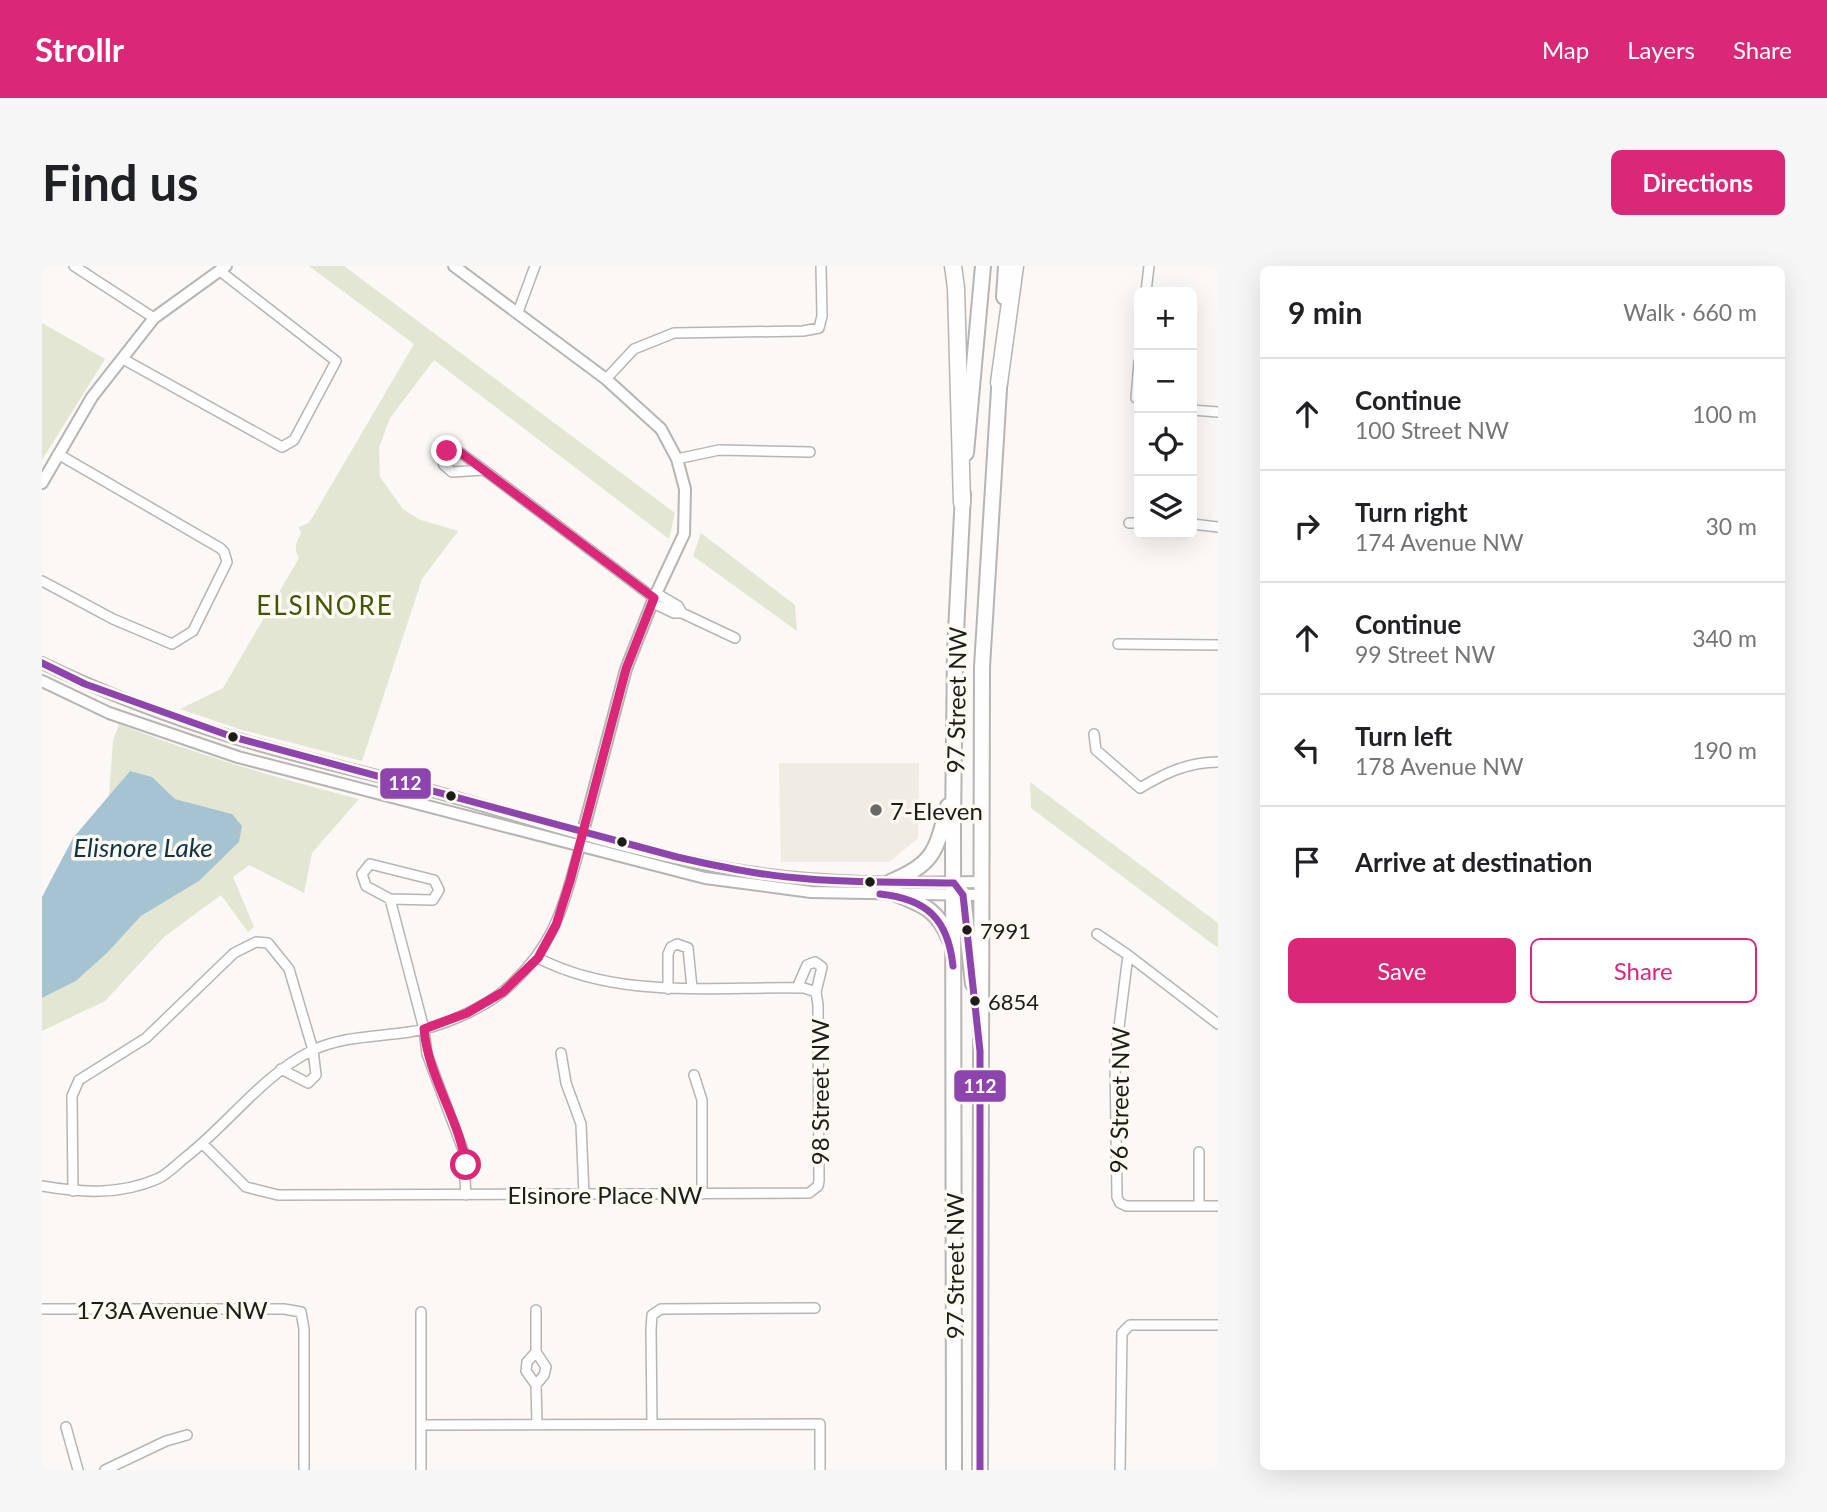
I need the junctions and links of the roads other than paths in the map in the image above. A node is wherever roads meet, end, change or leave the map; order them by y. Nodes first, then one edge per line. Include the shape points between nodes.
1 (74, 266) edge
2 (454, 266) edge
3 (536, 266) edge
4 (821, 266) edge
5 (953, 266) edge
6 (983, 266) edge
7 (1006, 266) edge
8 (1015, 266) edge
9 (1149, 266) edge
10 (223, 268) edge
11 (1147, 287) edge
12 (518, 312) junction
13 (154, 318) junction
14 (123, 359) junction
15 (606, 379) junction
16 (999, 383) junction
17 (1197, 410) edge
18 (1218, 412) edge
19 (810, 452) dead end
20 (58, 454) junction
21 (677, 460) junction
22 (484, 470) dead end
23 (42, 483) edge
24 (962, 503) junction
25 (1197, 525) edge
26 (1218, 527) edge
27 (42, 581) edge
28 (654, 598) junction
29 (735, 638) dead end
30 (1118, 643) dead end
31 (1218, 645) edge
32 (42, 663) edge
33 (42, 681) edge
34 (1094, 734) dead end
35 (1218, 762) edge
36 (954, 784) junction
37 (583, 833) junction
38 (580, 846) junction
39 (893, 888) junction
40 (980, 889) junction
41 (957, 891) junction
42 (390, 899) junction
43 (1097, 934) dead end
44 (953, 948) junction
45 (1128, 955) junction
46 (538, 958) junction
47 (692, 988) junction
48 (797, 988) junction
49 (668, 989) junction
50 (816, 992) junction
51 (1218, 1024) edge
52 (424, 1029) junction
53 (313, 1050) junction
54 (980, 1051) junction
55 (561, 1053) dead end
56 (281, 1069) junction
57 (694, 1074) dead end
58 (202, 1144) junction
59 (1199, 1152) dead end
60 (42, 1186) edge
61 (814, 1190) joint
62 (73, 1191) junction
63 (702, 1194) junction
64 (466, 1195) junction
65 (584, 1195) junction
66 (1199, 1206) junction
67 (1218, 1206) edge
68 (815, 1308) dead end
69 (42, 1309) edge
70 (536, 1310) dead end
71 (421, 1312) dead end
72 (1218, 1325) edge
73 (536, 1352) junction
74 (536, 1385) junction
75 (652, 1423) junction
76 (537, 1424) junction
77 (422, 1425) junction
78 (66, 1427) dead end
79 (187, 1434) dead end
80 (78, 1470) edge
81 (105, 1470) edge
82 (304, 1470) edge
83 (421, 1470) edge
84 (820, 1470) edge
85 (954, 1470) edge
86 (980, 1470) edge
87 (1119, 1470) edge

1 - 13 street
2 - 12 street
3 - 12 street
4 - 15 street via 819,328 674,332 634,349
5 - 24 highway
6 - 24 main road, 97 Street NW
7 - 16 main road, 97 Street NW
8 - 16 highway
9 - 11 street
10 - 13 street
10 - 14 street via 336,361 294,440 282,447
12 - 15 street
13 - 14 street
14 - 20 street via 92,397
15 - 21 street via 661,429
16 - 40 main road, 97 Street NW via 982,667
17 - 18 street
19 - 21 street via 719,450
20 - 23 street
20 - 27 street via 220,548 227,557 193,631 172,644
21 - 28 street via 685,489 684,534
22 - 28 street
24 - 36 main road, 97 Street NW
25 - 26 street
28 - 29 street via 661,596 682,613
28 - 37 street via 626,669
30 - 31 street
32 - 37 street via 85,684 233,737
33 - 38 street via 109,713 239,757
34 - 35 street via 1096,750 1140,788 1169,770
36 - 39 main road via 936,847
36 - 41 main road, 97 Street NW
37 - 38 street
37 - 39 street via 740,871
38 - 39 street via 734,884 811,892
38 - 46 street via 556,925
39 - 41 street
39 - 44 main road via 932,912
40 - 41 street
40 - 54 main road, 97 Street NW
41 - 44 main road, 97 Street NW
41 - 54 main road
42 - 42 street via 433,900 439,890 435,880 370,864 362,874 366,886
42 - 52 street
43 - 45 street
44 - 85 main road, 97 Street NW
45 - 51 street
45 - 66 street, 96 Street NW via 1115,1059 1117,1197 1126,1206
46 - 49 street via 607,983
46 - 52 street via 503,992 467,1013
47 - 48 street
47 - 49 street
47 - 49 street via 688,948 677,944 668,954
48 - 50 street
48 - 50 street, 98 Street NW via 807,965 815,962 822,967
50 - 61 street, 98 Street NW via 819,1181
52 - 53 street via 339,1041
52 - 64 street via 427,1054 463,1150
53 - 56 street
53 - 56 street via 316,1075 311,1082
53 - 62 street via 289,969 268,943 256,942 234,953 146,1038 79,1080 72,1096
54 - 86 main road, 97 Street NW
55 - 65 street via 581,1124
56 - 58 street
57 - 63 street via 702,1100
58 - 62 street via 159,1179 120,1191
58 - 64 street, Elsinore Place NW via 246,1186 278,1195
59 - 66 street
60 - 62 street
61 - 63 street, Elsinore Place NW
63 - 65 street, Elsinore Place NW
64 - 65 street, Elsinore Place NW
66 - 67 street
68 - 75 street via 661,1309 652,1315
69 - 82 street, 173A Avenue NW via 301,1312
70 - 73 street
71 - 77 street
72 - 87 street via 1130,1325 1122,1334
73 - 74 street via 527,1367
73 - 74 street via 546,1367
74 - 76 street
75 - 76 street
75 - 84 street via 820,1424
76 - 77 street
77 - 83 street
78 - 80 street
79 - 81 street

